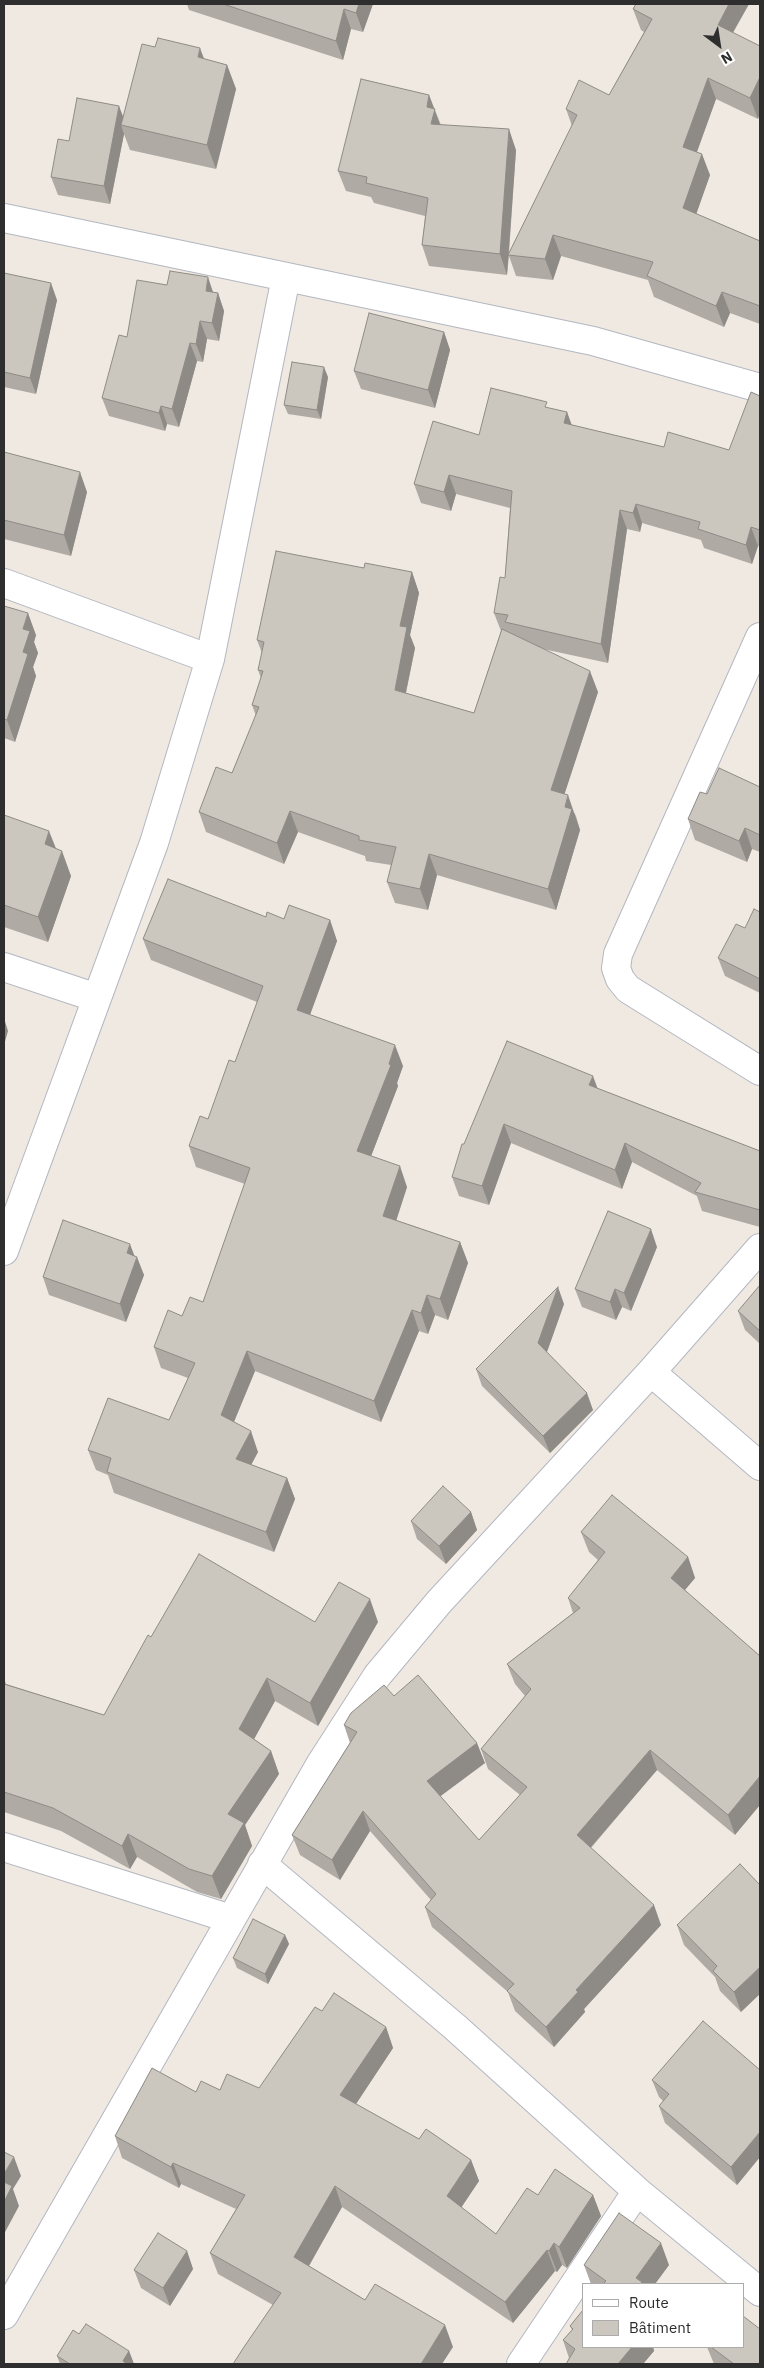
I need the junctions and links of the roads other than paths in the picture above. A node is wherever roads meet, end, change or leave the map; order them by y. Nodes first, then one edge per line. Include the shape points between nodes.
1 (4, 218) edge
2 (286, 277) junction
3 (760, 388) edge
4 (4, 583) edge
5 (760, 637) edge
6 (210, 659) junction
7 (4, 967) edge
8 (97, 998) junction
9 (760, 1070) edge
10 (760, 1248) edge
11 (4, 1251) edge
12 (651, 1372) junction
13 (760, 1466) edge
14 (4, 1847) edge
15 (262, 1864) junction
16 (232, 1919) junction
17 (637, 2191) junction
18 (760, 2292) edge
19 (4, 2315) edge
20 (521, 2364) edge

1 - 2 street
2 - 3 street via 593,341
2 - 6 street
4 - 6 street
5 - 9 street via 618,954 616,968 628,989
6 - 8 street via 154,843
7 - 8 street
8 - 11 street
10 - 12 street
12 - 13 street
12 - 15 street via 439,1602 377,1676 320,1762
14 - 16 street
15 - 16 street
15 - 17 street via 455,2027
16 - 19 street
17 - 18 street
17 - 20 street

